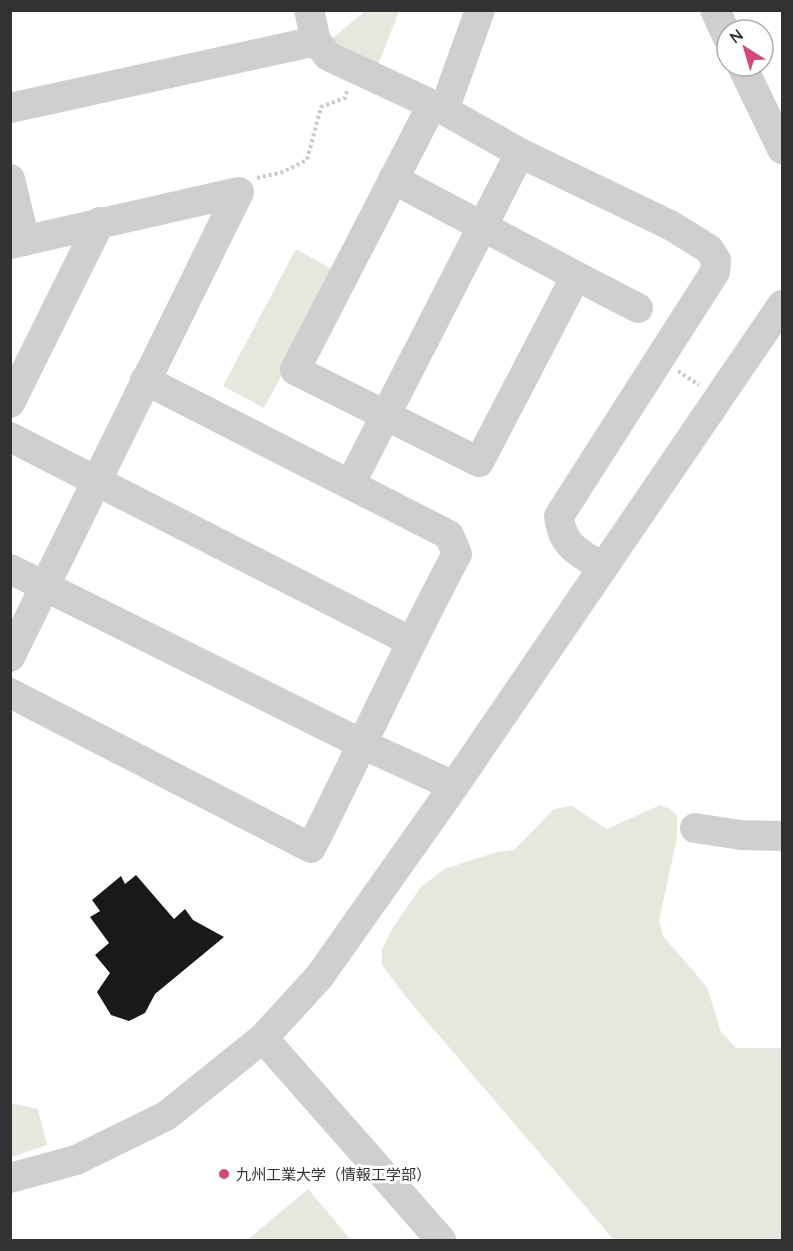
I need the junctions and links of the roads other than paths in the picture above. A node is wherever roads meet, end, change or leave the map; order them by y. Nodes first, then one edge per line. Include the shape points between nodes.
1 (309, 10) edge
2 (480, 10) edge
3 (316, 41) junction
4 (748, 78) edge
5 (10, 108) edge
6 (438, 108) junction
7 (783, 149) edge
8 (520, 153) junction
9 (393, 178) junction
10 (10, 179) edge
11 (100, 222) junction
12 (482, 226) junction
13 (18, 242) edge
14 (576, 276) junction
15 (783, 305) edge
16 (638, 308) dead end
17 (145, 380) junction
18 (10, 403) edge
19 (386, 416) junction
20 (10, 437) edge
21 (357, 471) dead end
22 (96, 483) junction
23 (603, 568) junction
24 (10, 569) edge
25 (45, 586) junction
26 (410, 641) junction
27 (10, 657) edge
28 (10, 693) edge
29 (364, 745) junction
30 (454, 786) junction
31 (695, 828) dead end
32 (783, 836) edge
33 (263, 1038) junction
34 (10, 1178) edge
35 (441, 1240) edge

1 - 3 street
2 - 6 street
3 - 5 street
3 - 6 street via 327,56
4 - 7 street
6 - 8 street
6 - 9 street
8 - 12 street
8 - 23 street via 670,225 709,249 716,260 715,272 559,516 561,532 570,546
9 - 12 street
9 - 19 street via 295,370
10 - 13 street
11 - 13 street
11 - 17 street via 238,192
11 - 18 street
12 - 14 street
12 - 19 street
14 - 16 street
14 - 19 street via 478,462
15 - 23 street
17 - 22 street
17 - 26 street via 449,535 457,554
19 - 21 street
20 - 22 street
22 - 25 street
22 - 26 street
23 - 30 street
24 - 25 street
25 - 27 street
25 - 29 street
26 - 29 street
28 - 29 street via 311,848
29 - 30 street
30 - 33 street via 319,977
31 - 32 street
33 - 34 street via 166,1116 76,1160
33 - 35 street

